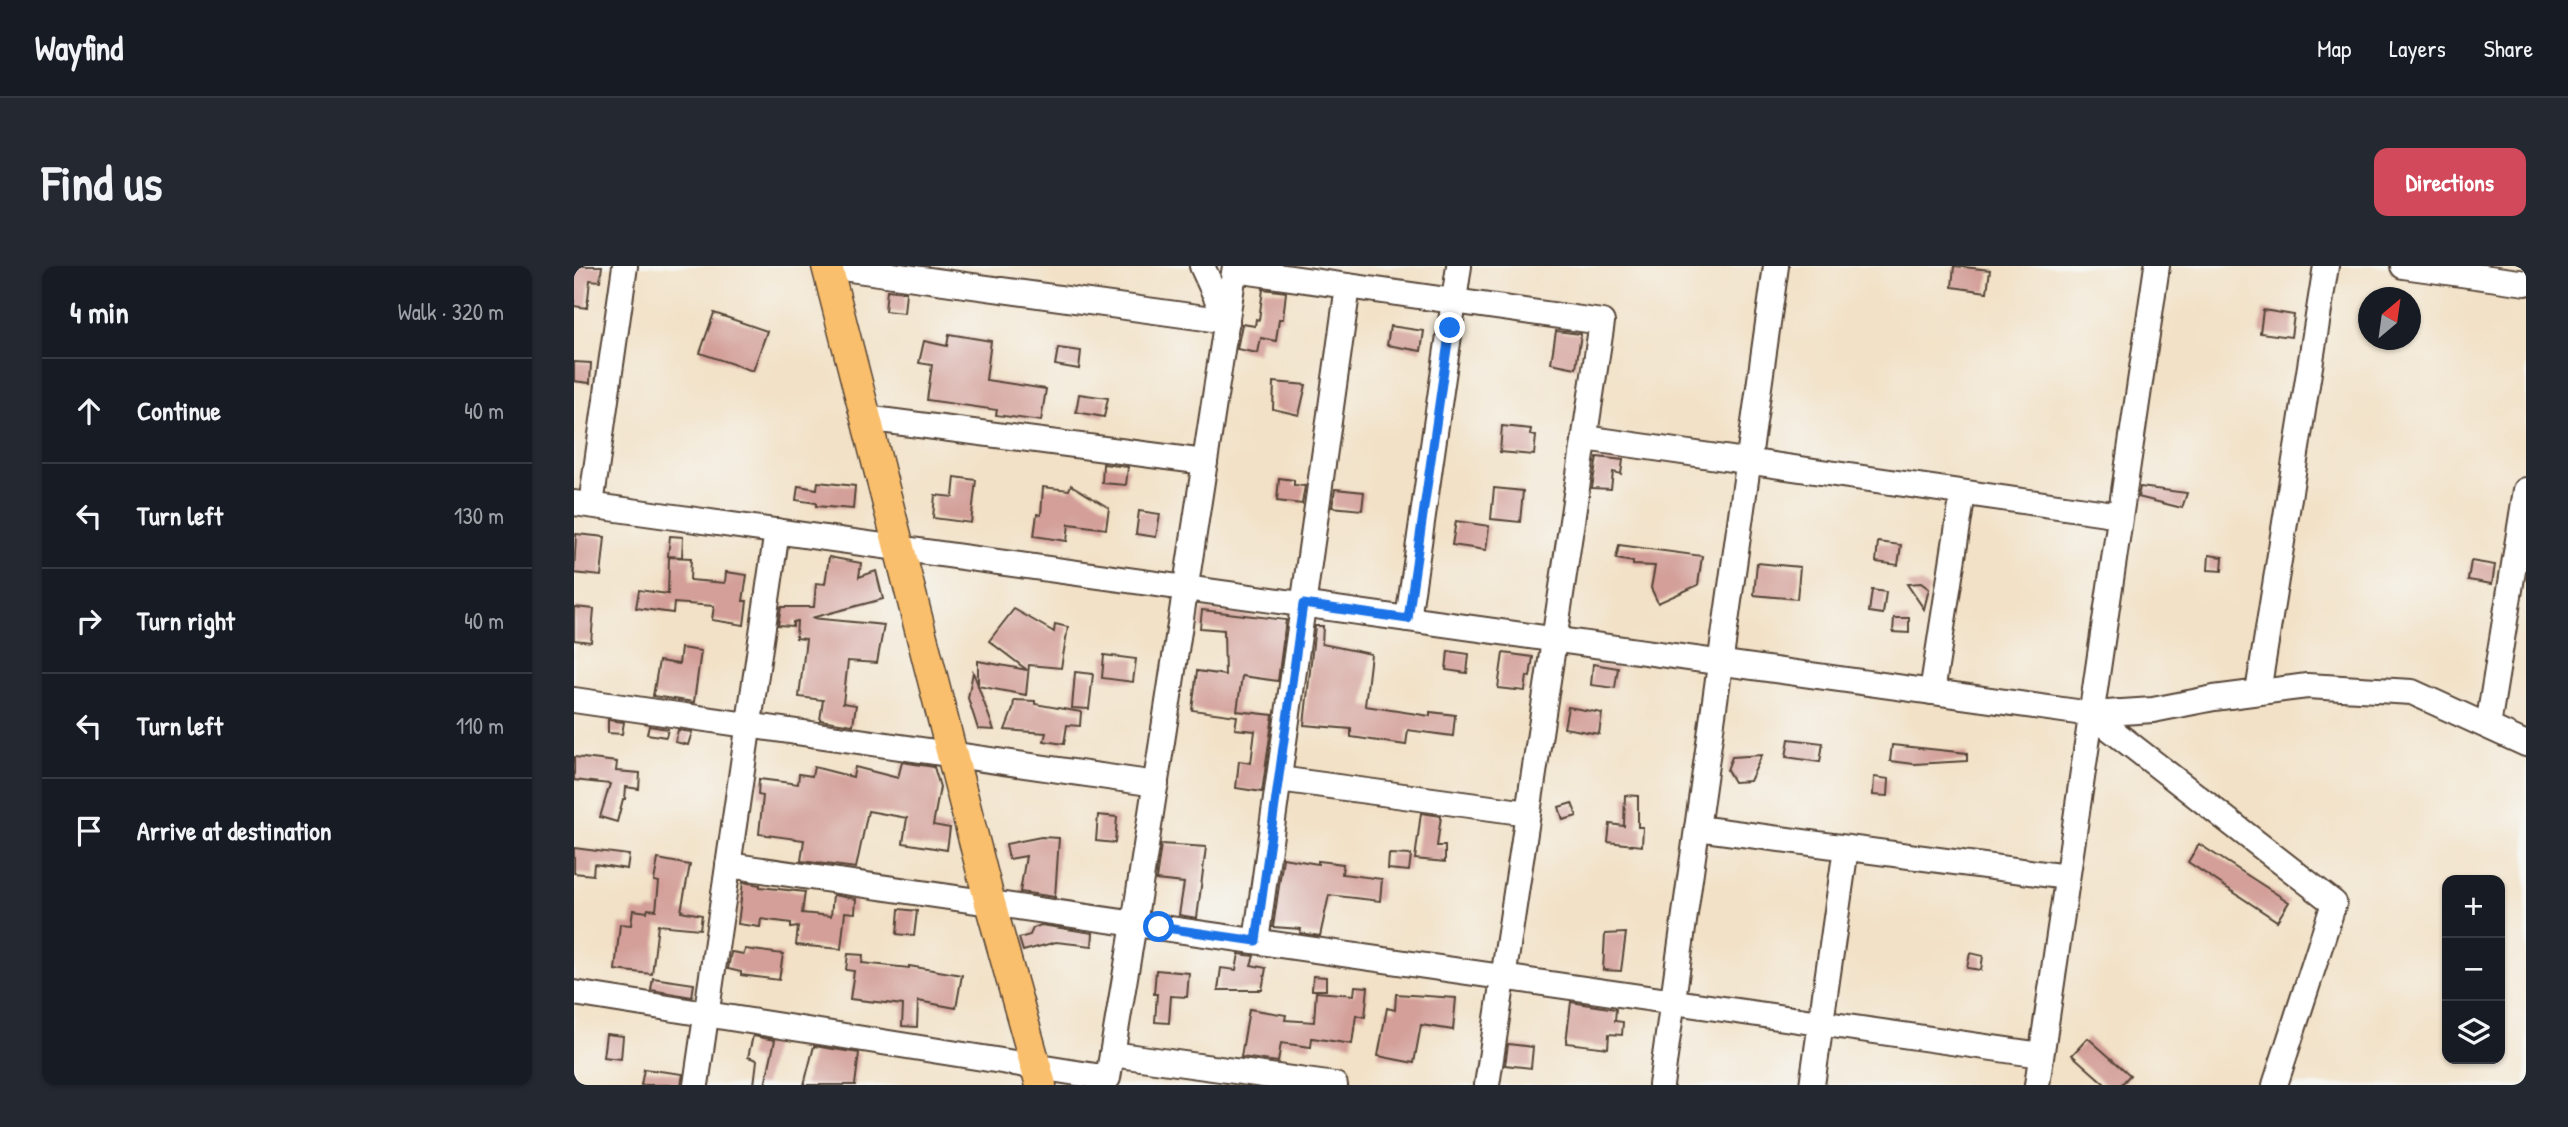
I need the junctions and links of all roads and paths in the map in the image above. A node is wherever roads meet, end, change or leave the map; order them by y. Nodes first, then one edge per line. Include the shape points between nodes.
1 (625, 266) edge
2 (828, 266) edge
3 (1202, 266) edge
4 (1459, 266) edge
5 (1776, 266) edge
6 (2157, 266) edge
7 (2326, 266) edge
8 (2403, 266) edge
9 (1235, 268) edge
10 (2526, 283) edge
11 (1348, 286) junction
12 (1454, 301) junction
13 (1227, 321) junction
14 (864, 418) junction
15 (1585, 438) junction
16 (1205, 462) junction
17 (1749, 462) junction
18 (2526, 490) edge
19 (1963, 493) junction
20 (582, 504) edge
21 (2120, 516) junction
22 (777, 531) junction
23 (899, 548) junction
24 (1186, 588) junction
25 (1303, 604) junction
26 (1408, 619) junction
27 (1554, 639) junction
28 (1720, 662) junction
29 (1932, 692) junction
30 (2258, 692) junction
31 (574, 700) edge
32 (2091, 714) junction
33 (748, 725) junction
34 (2488, 726) junction
35 (2526, 744) edge
36 (953, 755) junction
37 (1279, 779) junction
38 (1156, 785) junction
39 (1528, 813) junction
40 (1697, 828) junction
41 (1846, 848) junction
42 (728, 865) junction
43 (2067, 877) junction
44 (990, 903) junction
45 (1134, 924) junction
46 (1256, 941) junction
47 (1504, 977) junction
48 (574, 993) edge
49 (1672, 1001) junction
50 (706, 1014) junction
51 (1821, 1023) junction
52 (1112, 1055) junction
53 (2041, 1055) junction
54 (1038, 1075) edge
55 (1233, 1078) edge
56 (696, 1085) edge
57 (1335, 1085) edge
58 (1487, 1085) edge
59 (1661, 1085) edge
60 (1812, 1085) edge
61 (2037, 1085) edge
62 (2275, 1085) edge

1 - 20 street
2 - 13 street
2 - 14 main road
3 - 13 street
4 - 12 street
5 - 17 street
6 - 21 street
7 - 30 street
8 - 10 street
9 - 11 street
9 - 13 street
11 - 12 street
11 - 25 street
12 - 15 street via 1602,322
12 - 26 street
13 - 16 street
14 - 16 street
14 - 23 main road
15 - 17 street
15 - 27 street
16 - 24 street
17 - 19 street
17 - 28 street
18 - 34 street
19 - 21 street
19 - 29 street
20 - 22 street
21 - 32 street
22 - 23 street
22 - 33 street
23 - 24 street
23 - 36 main road
24 - 25 street
24 - 38 street
25 - 26 street
25 - 37 street
26 - 27 street
27 - 28 street
27 - 39 street
28 - 29 street
28 - 40 street
29 - 32 street
30 - 32 street via 2153,710
30 - 34 street via 2307,686 2413,692
31 - 33 street
32 - 43 street
32 - 62 street via 2334,903
33 - 36 street
33 - 42 street
34 - 35 street
36 - 38 street
36 - 44 main road
37 - 39 street
37 - 46 street
38 - 45 street
39 - 47 street
40 - 41 street
40 - 49 street
41 - 43 street
41 - 51 street
42 - 44 street
42 - 50 street
43 - 53 street
44 - 45 street
44 - 54 main road
45 - 46 street
45 - 52 street
46 - 47 street
47 - 49 street
47 - 58 street
48 - 50 street
49 - 51 street
49 - 59 street
50 - 54 street
50 - 56 street
51 - 53 street
51 - 60 street
52 - 54 street via 1108,1078
52 - 55 street
53 - 61 street
55 - 57 street

